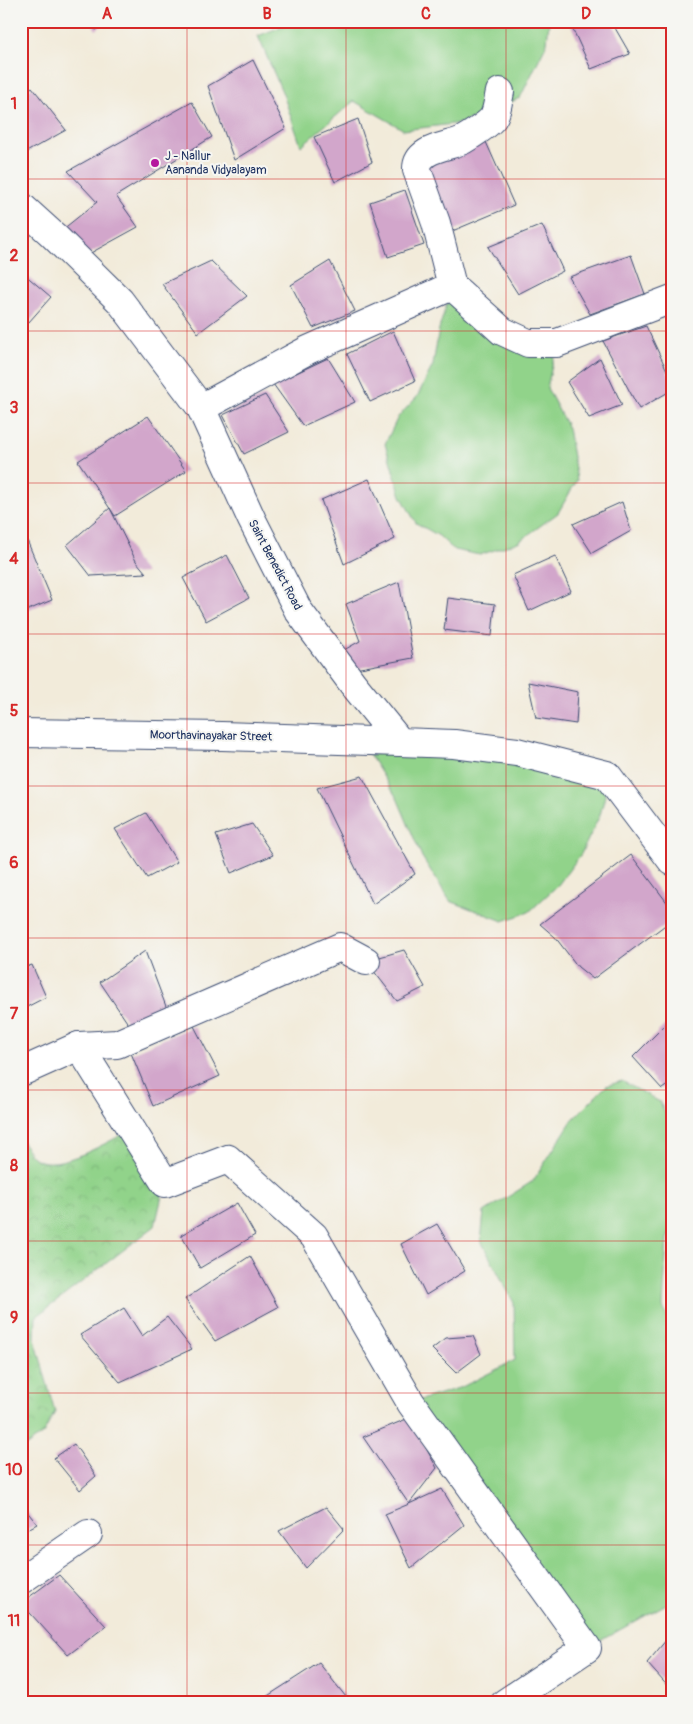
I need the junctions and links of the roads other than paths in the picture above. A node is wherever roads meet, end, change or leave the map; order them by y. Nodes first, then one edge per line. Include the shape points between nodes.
1 (500, 92) dead end
2 (21, 206) edge
3 (452, 286) junction
4 (672, 299) edge
5 (201, 408) junction
6 (21, 734) edge
7 (400, 742) junction
8 (672, 861) edge
9 (366, 961) dead end
10 (79, 1046) junction
11 (21, 1072) edge
12 (88, 1534) dead end
13 (21, 1580) edge
14 (505, 1703) edge

1 - 3 street via 493,118 463,140 429,152 416,164
2 - 5 street, Saint Benedict Road via 120,302
3 - 4 street via 502,331 528,343 557,343
3 - 5 street via 308,350
5 - 7 street, Saint Benedict Road via 252,520 298,610
6 - 7 street, Moorthavinayakar Street via 201,735
7 - 8 street via 454,744 517,752 607,775
9 - 10 street via 340,947 117,1044
10 - 11 street
10 - 14 street via 165,1183 228,1159 314,1236 411,1402 587,1648
12 - 13 street

